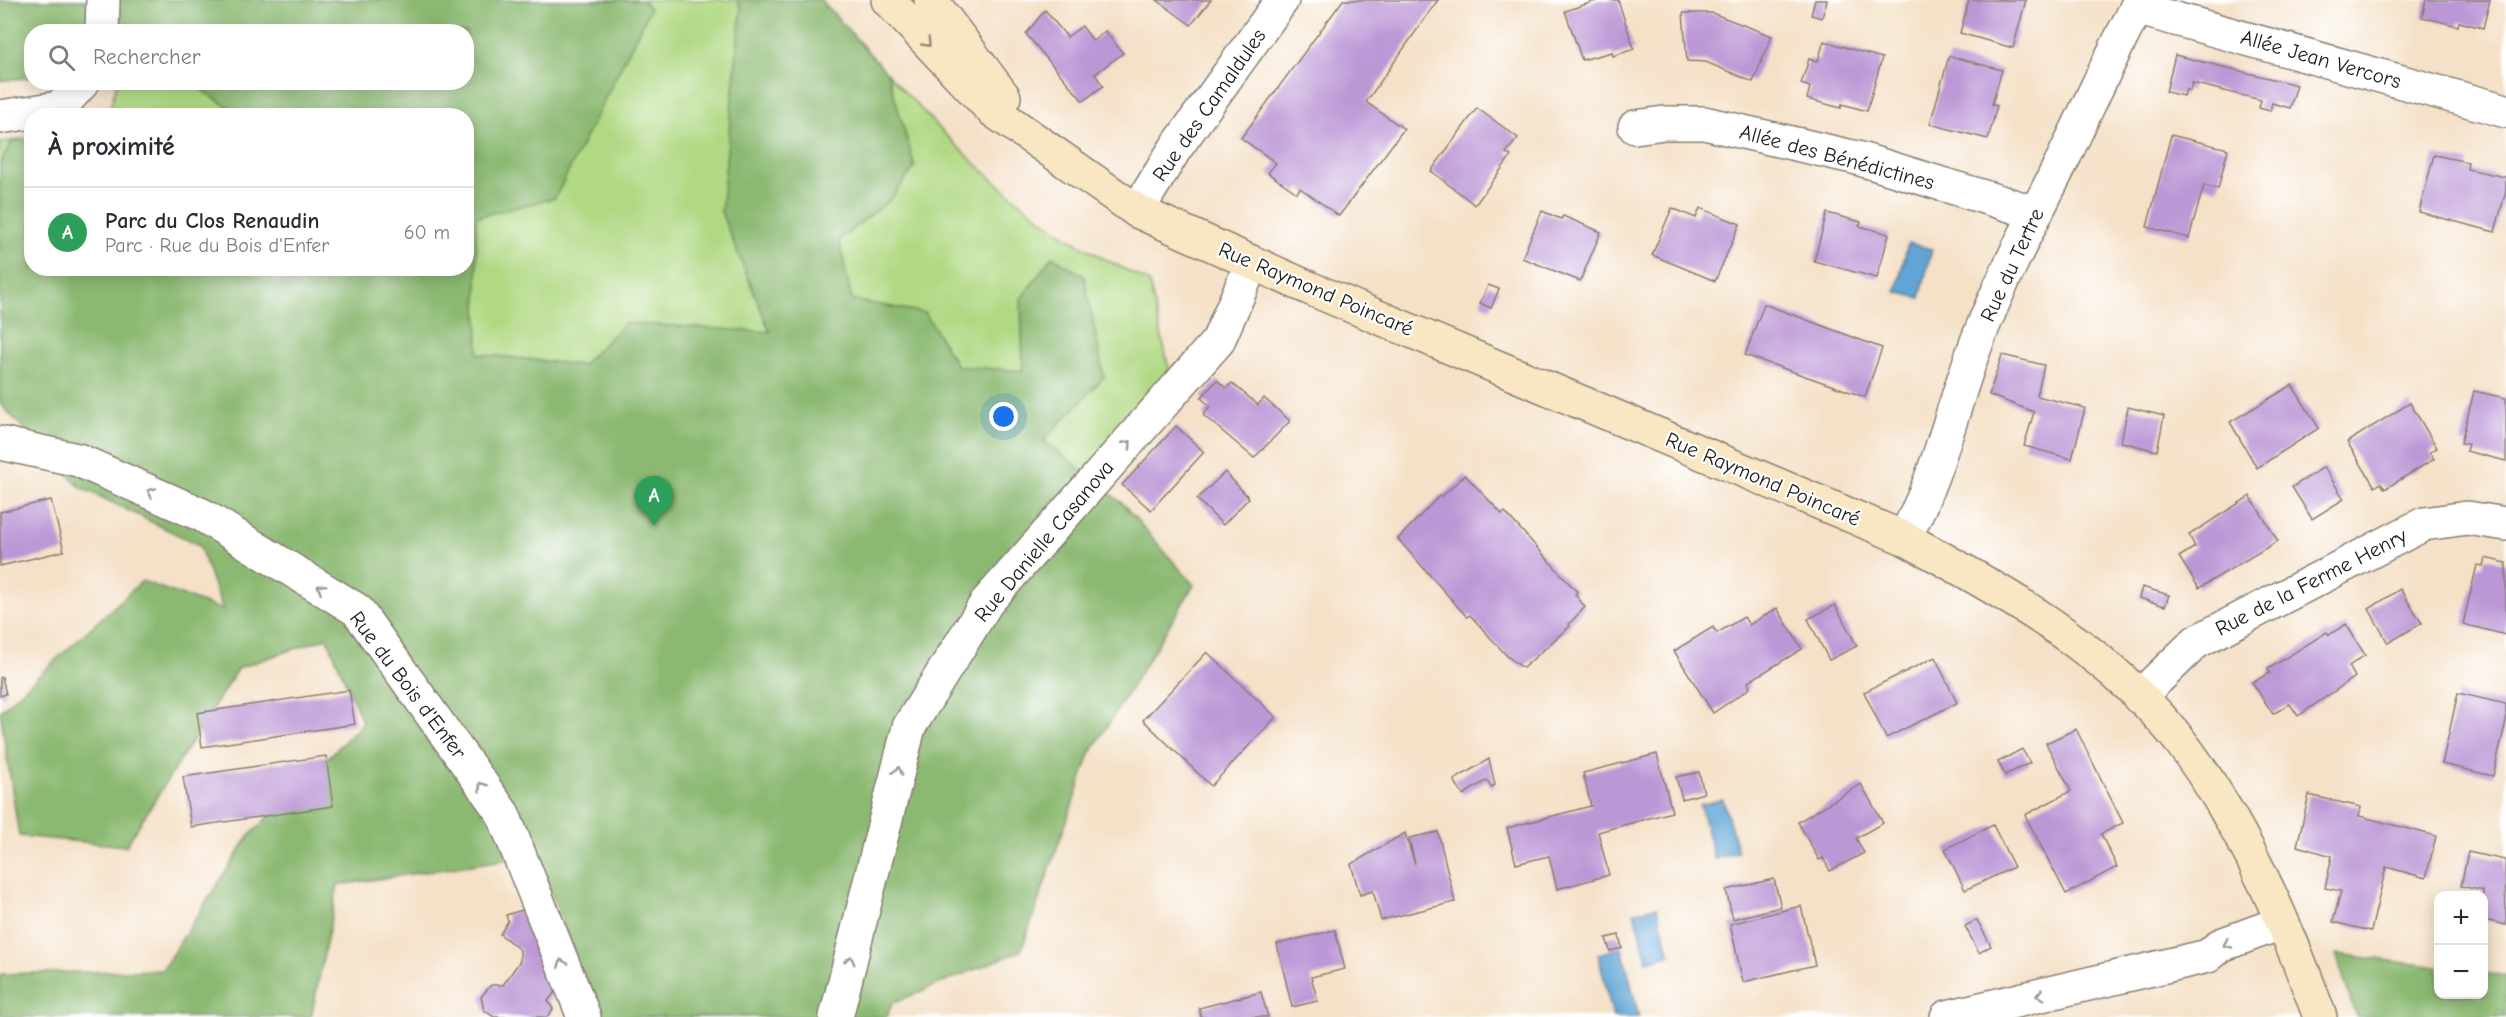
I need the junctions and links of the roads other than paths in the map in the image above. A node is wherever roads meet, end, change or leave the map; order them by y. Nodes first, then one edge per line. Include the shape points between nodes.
1 (103, 0) edge
2 (888, 0) edge
3 (931, 0) edge
4 (1282, 0) edge
5 (2139, 4) edge
6 (102, 24) edge
7 (76, 90) edge
8 (59, 108) edge
9 (2506, 111) edge
10 (24, 113) edge
11 (0, 117) edge
12 (1635, 127) dead end
13 (1034, 137) junction
14 (1137, 211) junction
15 (2036, 213) junction
16 (1252, 263) junction
17 (0, 443) edge
18 (2506, 524) edge
19 (1904, 538) junction
20 (2139, 697) junction
21 (2281, 923) junction
22 (584, 1017) edge
23 (836, 1017) edge
24 (1947, 1017) edge
25 (2320, 1017) edge

1 - 6 street
2 -> 13 main road, Rue Raymond Poincaré via 991,109
3 - 13 main road, Rue Raymond Poincaré
4 - 14 street, Rue des Camaldules via 1175,149
5 - 9 street, Allée Jean Vercors
5 - 15 street, Rue du Tertre
7 - 8 street
10 - 11 street
12 - 15 street, Allée des Bénédictines via 1704,123 1857,158
13 - 14 main road, Rue Raymond Poincaré
14 - 16 main road, Rue Raymond Poincaré
15 - 19 street, Rue du Tertre via 1990,307 1967,367 1945,445
16 - 19 main road, Rue Raymond Poincaré
23 -> 16 street, Rue Danielle Casanova via 909,727 987,602 1218,341
22 -> 17 street, Rue du Bois d'Enfer via 502,814 357,610 202,515 78,460
18 - 20 street, Rue de la Ferme Henry via 2466,519 2424,524 2196,642
19 - 20 main road, Rue Raymond Poincaré via 2026,607
20 - 21 main road, Rue Raymond Poincaré via 2192,758 2241,837
21 -> 24 street via 2221,945 2208,956
21 - 25 main road, Rue Raymond Poincaré

